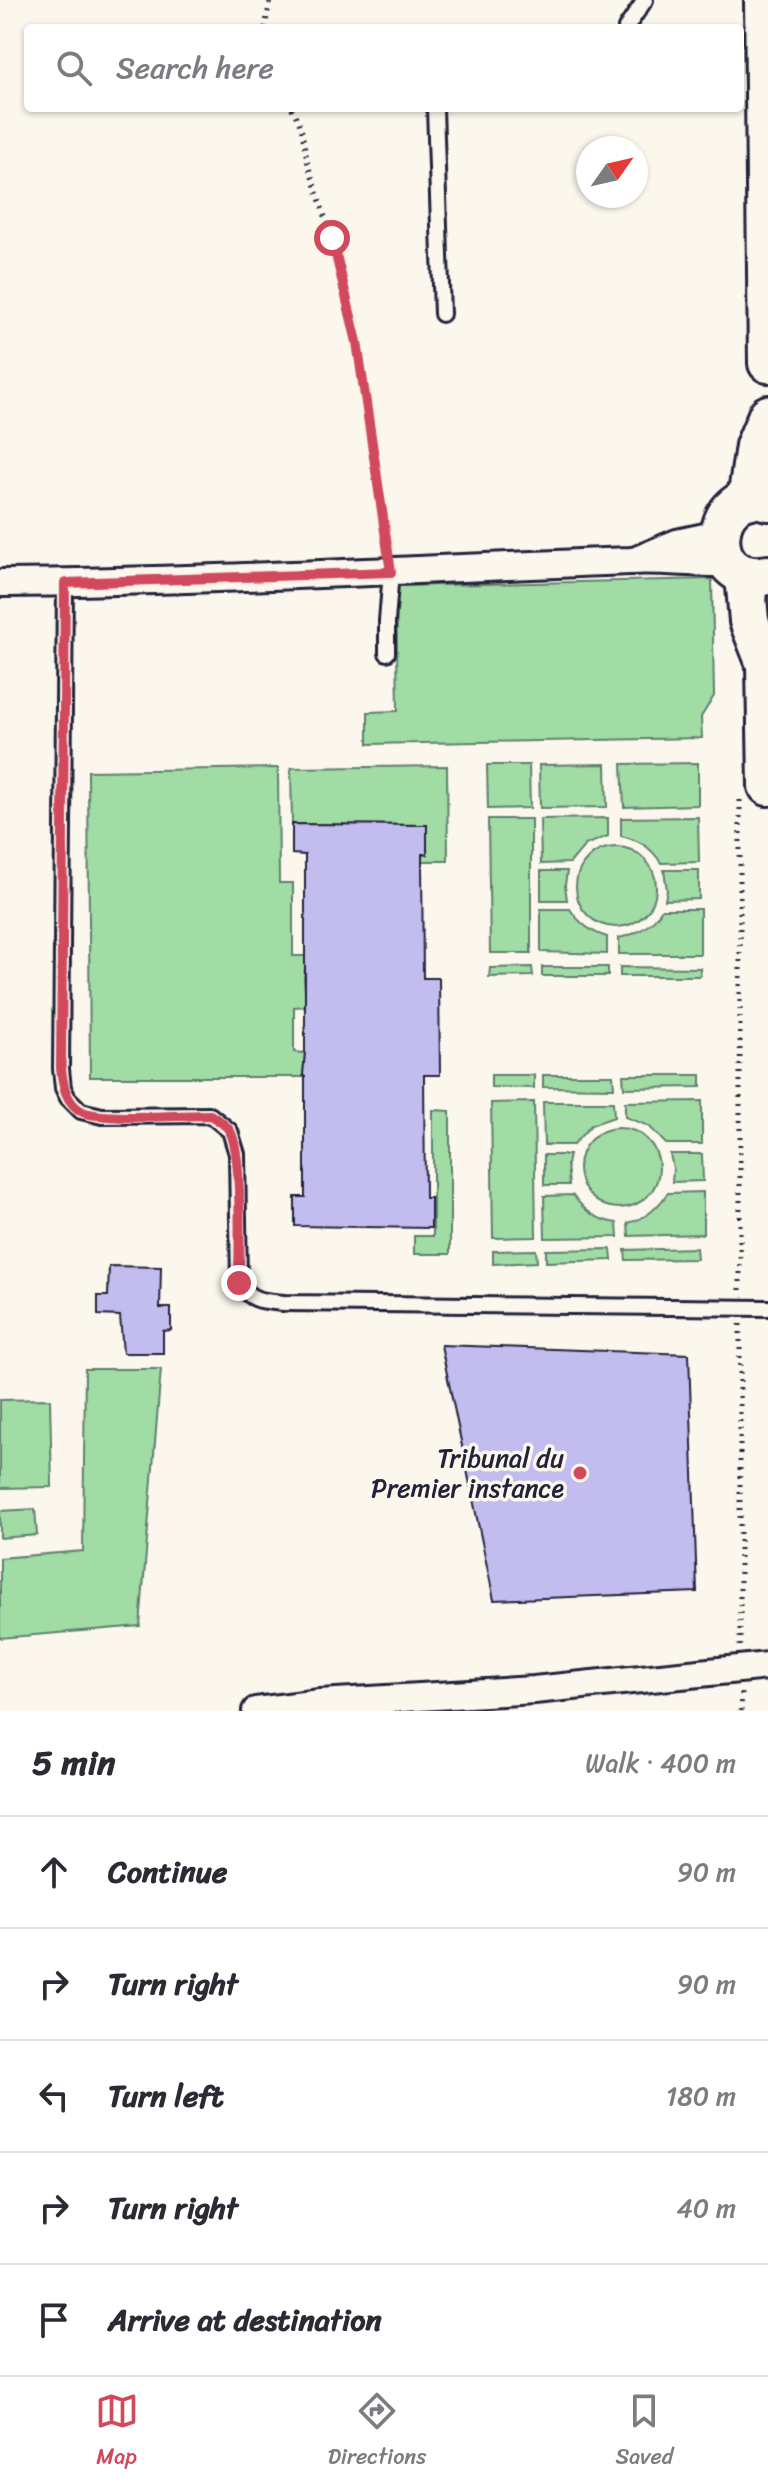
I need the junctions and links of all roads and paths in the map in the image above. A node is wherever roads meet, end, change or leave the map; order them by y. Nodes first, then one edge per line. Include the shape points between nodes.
1 (270, 0) edge
2 (645, 0) edge
3 (764, 0) edge
4 (266, 24) edge
5 (629, 24) edge
6 (294, 112) edge
7 (435, 112) edge
8 (767, 126) edge
9 (442, 314) dead end
10 (768, 363) edge
11 (768, 415) edge
12 (758, 501) edge
13 (740, 562) edge
14 (391, 572) junction
15 (0, 583) edge
16 (65, 583) junction
17 (387, 653) dead end
18 (767, 660) edge
19 (754, 793) edge
20 (740, 1308) junction
21 (768, 1308) edge
22 (756, 1667) edge
23 (533, 1700) edge
24 (436, 1704) edge
25 (320, 1707) edge
26 (256, 1711) edge
27 (741, 1711) edge

1 - 4 path
2 - 5 lane
3 - 8 main road
6 - 14 path via 357,342
7 - 9 lane
8 - 10 main road
11 - 12 main road via 755,446
12 - 13 main road via 733,507 723,519
13 - 14 street via 677,543 635,560
13 - 18 main road via 749,621
14 - 16 street
14 - 17 lane
15 - 16 street
16 - 20 lane via 63,1088 81,1111 102,1116 210,1115 230,1131 237,1154 239,1283 247,1295 284,1303
18 - 19 main road
19 - 20 path
20 - 21 lane
20 - 22 path via 740,1653
22 - 23 street
22 - 27 path
23 - 24 street
24 - 25 street
25 - 26 street

